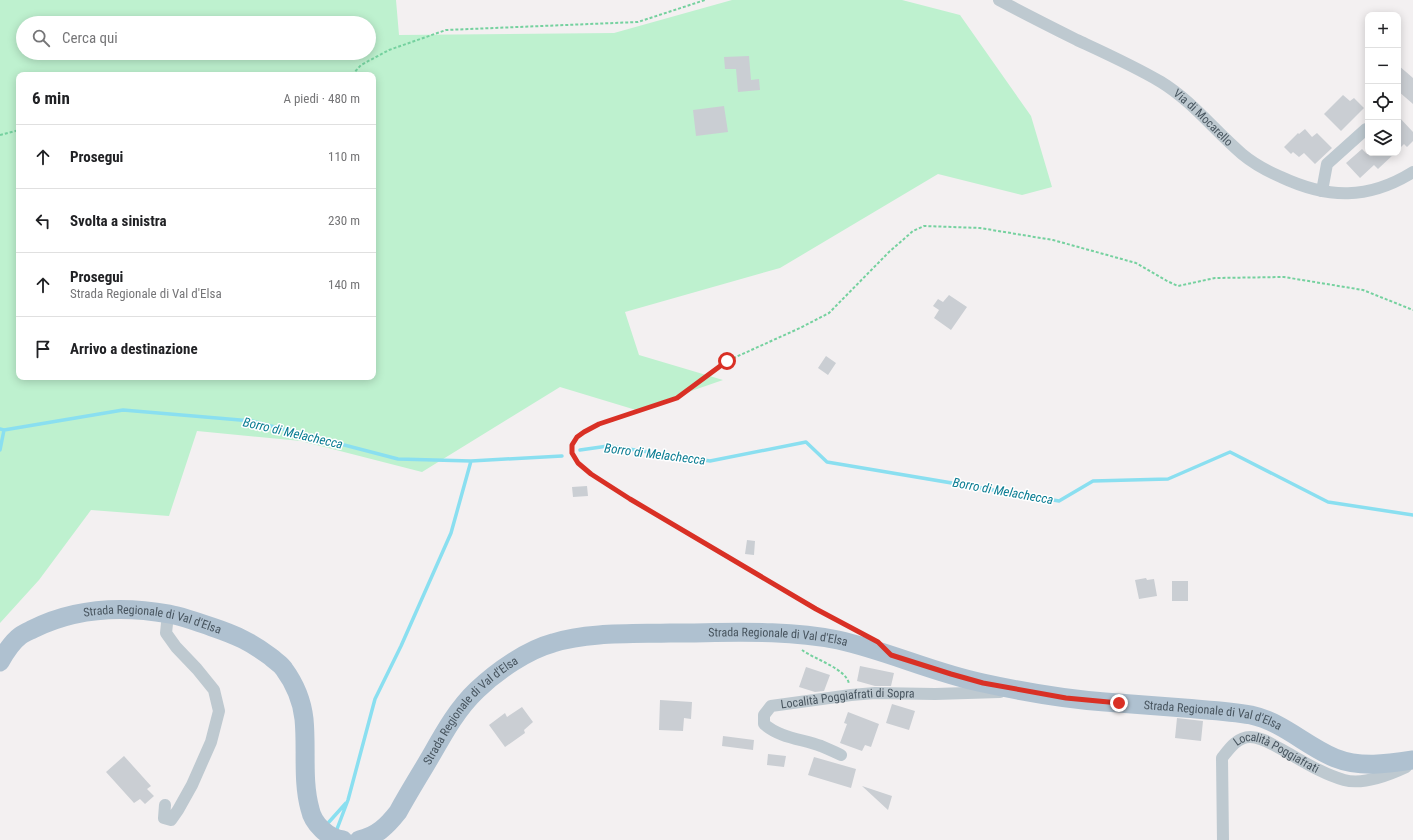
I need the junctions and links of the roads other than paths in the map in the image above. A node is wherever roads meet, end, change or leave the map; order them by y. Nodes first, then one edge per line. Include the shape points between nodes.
1 (999, 0) edge
2 (1365, 129) edge
3 (1413, 172) edge
4 (1322, 191) junction
5 (168, 614) junction
6 (0, 662) edge
7 (1029, 692) junction
8 (841, 755) dead end
9 (1413, 760) edge
10 (165, 805) dead end
11 (343, 840) edge
12 (359, 840) edge
13 (1223, 840) edge

1 - 4 street, Via di Mocarello via 1153,77 1183,97 1252,162 1290,182
2 - 4 street via 1327,164
3 - 4 street, Via di Mocarello via 1389,185 1369,191
5 - 6 main road, Strada Regionale di Val d'Elsa via 123,610 69,615 19,636
5 - 10 street via 166,633 214,690 219,711 211,742 192,785 171,820 164,818
5 - 11 main road, Strada Regionale di Val d'Elsa via 235,634 258,647 284,667 300,699 310,810 328,835
7 - 8 street, Località Poggiafrati di Sopra via 851,695 771,706 764,715 764,724 770,729
7 - 9 main road, Strada Regionale di Val d'Elsa via 1093,701 1245,714 1270,721 1321,751 1348,762 1374,764
7 - 12 main road, Strada Regionale di Val d'Elsa via 967,679 849,643 800,634 580,637 552,643 501,670 479,688 449,724 398,812 378,833
9 - 13 street, Località Poggiafrati via 1404,767 1380,776 1350,781 1322,772 1264,739 1249,737 1240,740 1230,747 1222,758

